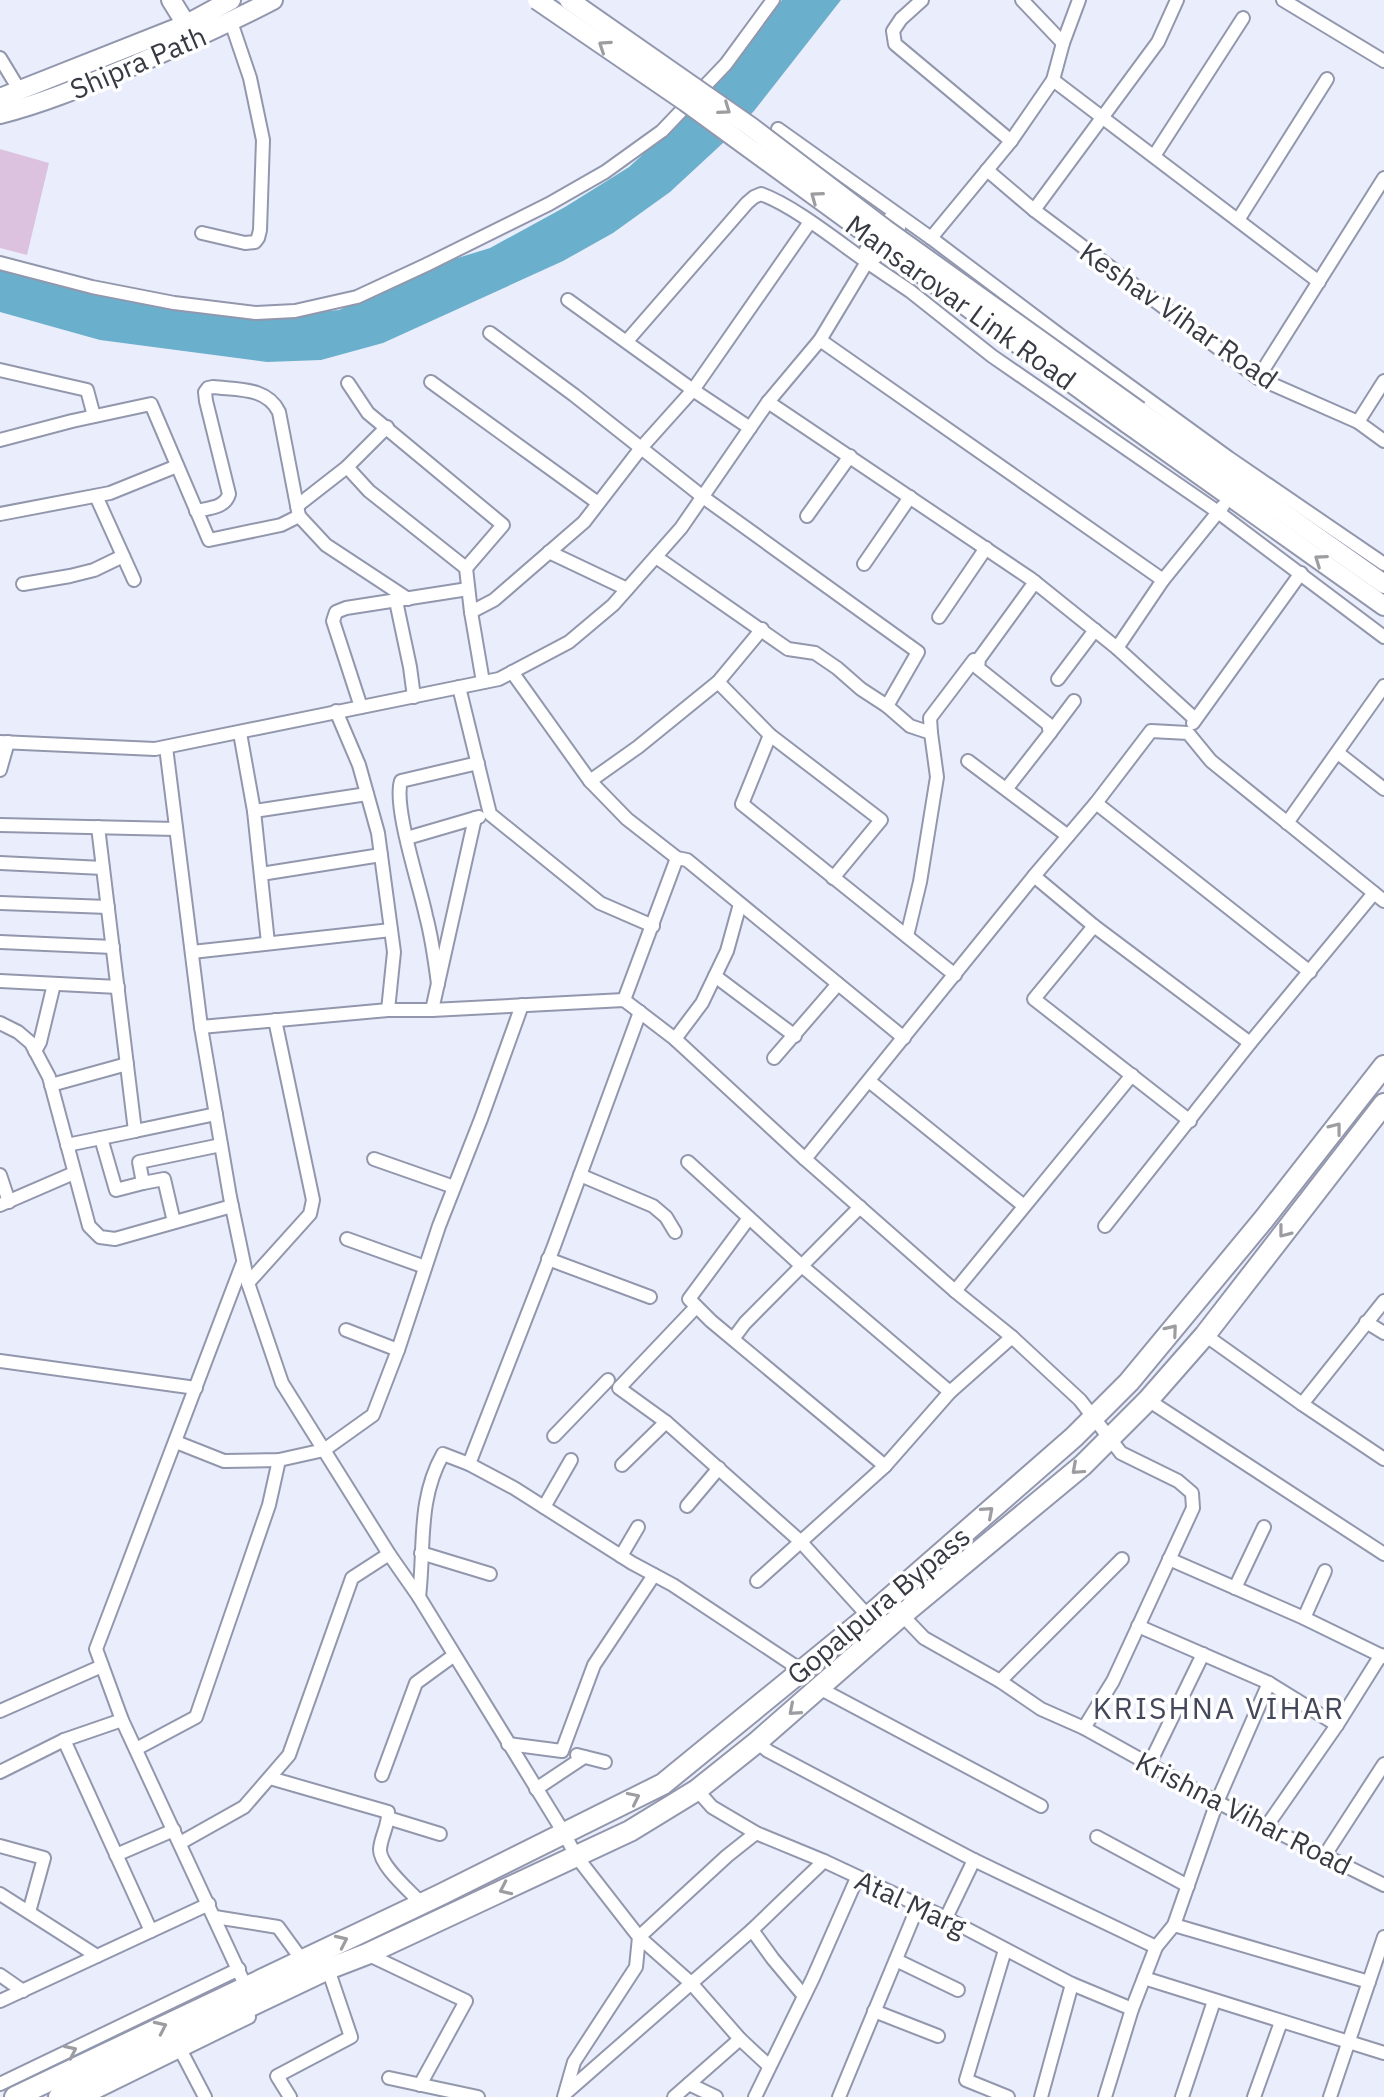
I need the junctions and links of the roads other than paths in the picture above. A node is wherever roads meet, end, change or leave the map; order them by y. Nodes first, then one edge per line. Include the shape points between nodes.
1 (171, 0) edge
2 (231, 0) edge
3 (273, 0) edge
4 (537, 0) edge
5 (569, 0) edge
6 (773, 0) edge
7 (922, 0) edge
8 (1022, 0) edge
9 (1079, 0) edge
10 (1177, 0) edge
11 (1283, 0) edge
12 (1243, 18) dead end
13 (231, 22) junction
14 (190, 31) junction
15 (1063, 43) junction
16 (0, 58) edge
17 (1384, 61) edge
18 (1327, 79) dead end
19 (1053, 80) junction
20 (20, 91) junction
21 (0, 98) edge
22 (0, 114) edge
23 (1104, 118) junction
24 (778, 129) dead end
25 (1011, 141) junction
26 (1154, 156) junction
27 (987, 170) junction
28 (1384, 178) edge
29 (1034, 210) junction
30 (898, 218) junction
31 (1238, 220) junction
32 (810, 222) junction
33 (202, 233) dead end
34 (931, 238) junction
35 (868, 260) junction
36 (0, 263) edge
37 (1319, 282) junction
38 (568, 300) dead end
39 (490, 333) dead end
40 (820, 340) junction
41 (627, 341) junction
42 (0, 370) edge
43 (1258, 378) junction
44 (1384, 381) edge
45 (431, 382) dead end
46 (348, 383) dead end
47 (693, 390) junction
48 (768, 402) junction
49 (94, 416) junction
50 (1134, 417) junction
51 (1358, 422) junction
52 (387, 427) junction
53 (750, 428) junction
54 (0, 440) edge
55 (1384, 441) edge
56 (641, 448) junction
57 (850, 456) junction
58 (1225, 463) junction
59 (177, 466) junction
60 (347, 467) junction
61 (96, 496) junction
62 (703, 497) junction
63 (910, 497) junction
64 (598, 503) junction
65 (1224, 504) junction
66 (196, 511) junction
67 (298, 511) junction
68 (0, 514) edge
69 (807, 516) dead end
70 (986, 548) junction
71 (549, 552) junction
72 (123, 556) junction
73 (656, 557) junction
74 (864, 564) dead end
75 (1384, 564) edge
76 (466, 568) junction
77 (1301, 573) junction
78 (134, 580) dead end
79 (1163, 580) junction
80 (1035, 582) junction
81 (23, 584) dead end
82 (1384, 584) edge
83 (468, 589) junction
84 (627, 589) junction
85 (402, 600) junction
86 (1384, 606) edge
87 (471, 612) junction
88 (939, 617) dead end
89 (762, 629) junction
90 (1095, 630) junction
91 (1384, 637) edge
92 (1117, 648) junction
93 (974, 660) dead end
94 (512, 672) junction
95 (1058, 679) dead end
96 (483, 682) junction
97 (718, 682) junction
98 (1384, 686) edge
99 (459, 687) junction
100 (414, 697) junction
101 (1074, 701) dead end
102 (887, 706) junction
103 (361, 707) junction
104 (336, 711) junction
105 (1195, 719) junction
106 (240, 733) junction
107 (931, 733) junction
108 (1050, 733) junction
109 (1188, 733) junction
110 (770, 735) junction
111 (4, 742) edge
112 (166, 747) junction
113 (1338, 753) junction
114 (968, 761) dead end
115 (478, 763) junction
116 (0, 770) edge
117 (590, 781) junction
118 (1007, 788) junction
119 (1384, 789) edge
120 (367, 794) junction
121 (1096, 803) junction
122 (254, 811) junction
123 (490, 814) junction
124 (475, 818) junction
125 (1287, 823) junction
126 (0, 825) edge
127 (98, 827) junction
128 (176, 829) junction
129 (1068, 836) junction
130 (407, 838) junction
131 (381, 855) junction
132 (677, 858) junction
133 (0, 863) edge
134 (103, 868) junction
135 (261, 874) junction
136 (1034, 876) junction
137 (833, 878) junction
138 (1379, 897) edge
139 (0, 903) edge
140 (740, 904) junction
141 (108, 907) junction
142 (653, 926) junction
143 (1094, 926) junction
144 (391, 930) junction
145 (907, 936) junction
146 (0, 942) edge
147 (268, 943) junction
148 (113, 947) junction
149 (192, 952) junction
150 (1310, 972) junction
151 (955, 975) junction
152 (715, 976) junction
153 (0, 981) edge
154 (54, 984) junction
155 (438, 984) junction
156 (838, 984) junction
157 (118, 987) junction
158 (624, 1000) junction
159 (522, 1005) junction
160 (388, 1010) junction
161 (427, 1010) junction
162 (640, 1012) junction
163 (275, 1020) junction
164 (0, 1023) edge
165 (201, 1027) junction
166 (795, 1036) junction
167 (904, 1038) junction
168 (675, 1039) junction
169 (1250, 1043) junction
170 (35, 1051) junction
171 (774, 1058) dead end
172 (127, 1064) junction
173 (1384, 1066) edge
174 (1132, 1075) junction
175 (869, 1081) junction
176 (51, 1085) junction
177 (1383, 1106) edge
178 (216, 1114) junction
179 (1190, 1121) junction
180 (135, 1131) junction
181 (101, 1138) junction
182 (67, 1145) junction
183 (221, 1145) junction
184 (374, 1159) dead end
185 (805, 1159) junction
186 (688, 1162) dead end
187 (74, 1173) junction
188 (0, 1175) edge
189 (580, 1175) junction
190 (143, 1183) junction
191 (454, 1187) junction
192 (4, 1204) edge
193 (232, 1206) junction
194 (1024, 1206) junction
195 (860, 1207) junction
196 (749, 1218) junction
197 (174, 1222) junction
198 (1105, 1226) dead end
199 (675, 1232) dead end
200 (347, 1239) dead end
201 (548, 1259) junction
202 (243, 1262) junction
203 (425, 1267) junction
204 (803, 1267) junction
205 (248, 1283) junction
206 (955, 1291) junction
207 (650, 1297) dead end
208 (1384, 1301) edge
209 (696, 1307) junction
210 (1366, 1322) junction
211 (346, 1330) dead end
212 (1384, 1333) edge
213 (1205, 1335) junction
214 (1012, 1337) junction
215 (733, 1339) junction
216 (398, 1350) junction
217 (0, 1361) edge
218 (609, 1380) junction
219 (196, 1388) junction
220 (950, 1392) junction
221 (1148, 1400) junction
222 (1302, 1404) junction
223 (1094, 1417) junction
224 (666, 1422) junction
225 (554, 1436) dead end
226 (1110, 1438) junction
227 (176, 1442) junction
228 (324, 1450) junction
229 (1384, 1459) edge
230 (279, 1460) junction
231 (571, 1460) dead end
232 (469, 1464) junction
233 (622, 1465) dead end
234 (885, 1466) junction
235 (719, 1468) junction
236 (687, 1506) dead end
237 (544, 1507) junction
238 (638, 1527) dead end
239 (1264, 1527) dead end
240 (800, 1541) junction
241 (421, 1553) junction
242 (389, 1554) junction
243 (1384, 1554) edge
244 (621, 1556) junction
245 (1122, 1559) dead end
246 (1169, 1559) junction
247 (1325, 1571) dead end
248 (490, 1574) dead end
249 (654, 1575) junction
250 (757, 1581) dead end
251 (1235, 1588) junction
252 (419, 1597) junction
253 (902, 1615) junction
254 (868, 1616) junction
255 (1304, 1618) junction
256 (1138, 1626) junction
257 (1203, 1654) junction
258 (453, 1656) junction
259 (1382, 1656) edge
260 (102, 1666) junction
261 (801, 1670) junction
262 (1000, 1681) junction
263 (1269, 1683) junction
264 (819, 1688) junction
265 (0, 1711) edge
266 (122, 1720) junction
267 (1337, 1725) junction
268 (1084, 1728) junction
269 (64, 1740) junction
270 (757, 1742) junction
271 (508, 1744) junction
272 (136, 1749) junction
273 (562, 1751) junction
274 (584, 1757) junction
275 (605, 1762) dead end
276 (1384, 1764) edge
277 (1149, 1765) junction
278 (0, 1772) edge
279 (382, 1775) dead end
280 (270, 1778) junction
281 (536, 1789) junction
282 (697, 1790) junction
283 (1217, 1802) junction
284 (1041, 1806) dead end
285 (388, 1818) junction
286 (1266, 1827) junction
287 (174, 1830) junction
288 (564, 1833) junction
289 (756, 1833) junction
290 (440, 1834) dead end
291 (1097, 1837) dead end
292 (180, 1843) junction
293 (0, 1846) edge
294 (116, 1855) junction
295 (1325, 1855) junction
296 (576, 1856) junction
297 (974, 1860) junction
298 (824, 1861) junction
299 (857, 1878) junction
300 (1384, 1885) edge
301 (1188, 1886) junction
302 (0, 1894) edge
303 (421, 1903) junction
304 (209, 1904) junction
305 (918, 1906) junction
306 (29, 1912) junction
307 (215, 1917) junction
308 (946, 1918) junction
309 (1174, 1925) junction
310 (752, 1930) junction
311 (151, 1931) junction
312 (639, 1937) junction
313 (1384, 1937) edge
314 (1156, 1947) junction
315 (1005, 1950) junction
316 (367, 1954) junction
317 (97, 1956) junction
318 (302, 1960) junction
319 (896, 1960) junction
320 (328, 1969) junction
321 (0, 1975) edge
322 (243, 1978) junction
323 (1144, 1978) junction
324 (1369, 1982) junction
325 (691, 1983) junction
326 (1072, 1984) junction
327 (958, 1990) dead end
328 (23, 1991) junction
329 (804, 1996) junction
330 (269, 1998) junction
331 (0, 2001) edge
332 (1214, 2001) junction
333 (1132, 2009) junction
334 (874, 2011) junction
335 (1281, 2022) junction
336 (938, 2036) dead end
337 (740, 2039) junction
338 (1349, 2043) junction
339 (181, 2051) junction
340 (1384, 2053) edge
341 (769, 2066) junction
342 (389, 2078) dead end
343 (0, 2084) edge
344 (689, 2084) junction
345 (420, 2085) junction
346 (564, 2095) edge
347 (15, 2097) edge
348 (59, 2097) edge
349 (86, 2097) edge
350 (205, 2097) edge
351 (290, 2097) edge
352 (478, 2097) edge
353 (674, 2097) edge
354 (716, 2097) edge
355 (755, 2097) edge
356 (839, 2097) edge
357 (1008, 2097) edge
358 (1041, 2097) edge
359 (1105, 2097) edge
360 (1182, 2097) edge
361 (1254, 2097) edge
362 (1330, 2097) edge

1 - 14 street
2 - 14 street, Shipra Path
3 - 13 street, Shipra Path
50 -> 4 street, Mansarovar Link Road, bridge
5 -> 50 street, Mansarovar Link Road, bridge via 751,127
6 - 36 street via 726,64 662,131 628,156 549,204 357,297 295,311 256,313 92,287
7 - 25 street via 893,31 895,44
8 - 15 street
9 - 15 street
10 - 23 street via 1158,42
11 - 17 street
12 - 26 street
13 - 14 street, Shipra Path
13 - 33 street via 263,140 260,230 255,242 245,243
14 - 20 street, Shipra Path
14 - 22 street, Shipra Path via 83,87
15 - 19 street
16 - 20 street
18 - 31 street
19 - 23 street
19 - 25 street
20 - 21 street, Shipra Path
23 - 26 street
23 - 29 street
24 - 30 street
25 - 27 street
26 - 31 street
27 - 29 street, Keshav Vihar Road
27 - 34 street
28 - 37 street
29 - 43 street, Keshav Vihar Road
30 - 34 street
30 - 35 street via 899,228
31 - 37 street
32 - 35 street
32 - 41 street via 770,197 754,197
32 - 47 street
34 - 58 street
35 - 40 street
35 - 65 street via 992,356
37 - 43 street
38 - 41 street
39 - 56 street
40 - 48 street
40 - 79 street
41 - 47 street
42 - 49 street via 87,390
43 - 51 street, Keshav Vihar Road
44 - 51 street
45 - 64 street
46 - 52 street via 368,413
47 - 53 street
47 - 56 street
48 - 53 street
48 - 57 street
49 - 54 street
49 - 59 street via 151,404
50 - 58 street, Mansarovar Link Road
50 - 65 street, Mansarovar Link Road
51 - 55 street, Keshav Vihar Road
52 - 60 street
52 - 76 street via 503,525
53 - 62 street
56 - 62 street
56 - 64 street
57 - 63 street
57 - 69 street
58 - 75 street
58 - 82 street, Mansarovar Link Road
59 - 61 street
59 - 66 street
60 - 67 street
60 - 76 street via 369,491
61 - 68 street
61 - 72 street
62 - 73 street
62 - 102 street via 918,652
63 - 70 street
63 - 74 street
64 - 71 street
65 - 77 street
65 - 79 street
86 -> 65 street, Mansarovar Link Road
66 - 67 street via 209,540 281,525
66 - 67 street via 223,505 229,494 206,401 205,392 213,387 259,393 275,404
67 - 85 street via 326,545
70 - 80 street
70 - 88 street
71 - 84 street
71 - 87 street via 494,600
72 - 78 street
72 - 81 street via 94,570
73 - 84 street
73 - 89 street
76 - 83 street
77 - 91 street
77 - 105 street
79 - 92 street
80 - 90 street
80 - 108 street via 979,659 978,668 1048,724
83 - 85 street
83 - 87 street
84 - 94 street via 569,642
85 - 100 street
85 - 103 street via 346,608 333,617
87 - 96 street
89 - 97 street
89 - 102 street via 788,649 815,653
90 - 92 street
90 - 95 street
92 - 105 street
93 - 107 street via 930,718
94 - 96 street
94 - 117 street
96 - 99 street
97 - 110 street
97 - 117 street
98 - 113 street
99 - 100 street
99 - 115 street
100 - 103 street
101 - 108 street
102 - 107 street via 910,726
103 - 104 street
104 - 106 street
104 - 120 street
105 - 109 street
106 - 112 street
106 - 122 street
107 - 145 street via 937,777
108 - 118 street
109 - 121 street via 1151,731
109 - 125 street via 1211,761
110 - 137 street via 742,804
110 - 137 street via 881,820
111 - 112 street
111 - 116 street
112 - 128 street
113 - 119 street
113 - 125 street
114 - 118 street
115 - 123 street
115 - 130 street via 401,781 398,794
117 - 132 street
118 - 129 street
120 - 122 street
120 - 131 street
121 - 129 street
121 - 150 street
122 - 135 street
123 - 124 street
123 - 142 street via 600,903
124 - 130 street
124 - 155 street
125 - 138 street
126 - 127 street
127 - 128 street
127 - 134 street
128 - 149 street
129 - 136 street
130 - 155 street
131 - 135 street
131 - 144 street
132 - 140 street via 687,860
132 - 142 street
133 - 134 street
134 - 141 street
135 - 147 street
136 - 143 street
136 - 151 street
137 - 145 street
138 - 150 street
139 - 141 street
140 - 152 street
140 - 156 street
141 - 148 street
142 - 158 street
143 - 169 street
143 - 174 street via 1034,999
144 - 147 street
144 - 160 street
145 - 151 street
146 - 148 street
147 - 149 street
148 - 157 street
149 - 165 street
150 - 169 street
151 - 167 street
152 - 166 street
152 - 168 street
153 - 154 street
154 - 157 street
154 - 170 street
155 - 161 street
156 - 166 street
156 - 167 street
157 - 172 street
158 - 159 street
158 - 162 street
159 - 161 street
159 - 191 street
160 - 161 street
160 - 163 street
162 - 168 street
162 - 189 street
163 - 165 street
163 - 205 street via 313,1200 310,1214
164 - 170 street via 18,1032
165 - 178 street
166 - 171 street
167 - 175 street
168 - 185 street
169 - 179 street
170 - 176 street
172 - 176 street
172 - 180 street
223 -> 173 main road, Gopalpura Bypass via 1264,1219
174 - 179 street
174 - 194 street
175 - 185 street
175 - 194 street
176 - 182 street
177 -> 213 main road, Gopalpura Bypass
178 - 180 street
178 - 183 street
179 - 198 street
180 - 181 street
181 - 182 street
181 - 190 street via 116,1190
182 - 187 street
183 - 190 street via 139,1162
183 - 193 street
184 - 191 street
185 - 195 street
186 - 196 street
187 - 192 street
187 - 197 street via 89,1226 100,1237 115,1239
188 - 192 street
189 - 199 street via 653,1206
189 - 201 street
190 - 197 street via 164,1179
191 - 203 street
193 - 197 street
193 - 202 street
194 - 206 street
195 - 204 street
195 - 206 street
196 - 204 street
196 - 209 street via 689,1299
200 - 203 street
201 - 207 street
201 - 232 street
202 - 205 street
202 - 219 street
203 - 216 street
204 - 215 street
204 - 220 street
205 - 228 street via 282,1383
206 - 214 street
208 - 210 street
209 - 215 street
209 - 218 street
210 - 212 street
210 - 222 street
211 - 216 street
213 - 221 main road, Gopalpura Bypass
213 - 222 street
214 - 220 street
214 - 223 street
215 - 234 street
216 - 228 street via 373,1415
217 - 219 street
218 - 224 street
218 - 225 street
219 - 227 street
220 - 234 street
221 - 226 main road, Gopalpura Bypass
221 - 243 street
222 - 229 street
223 - 226 street
254 -> 223 main road, Gopalpura Bypass
224 - 233 street
224 - 235 street
226 - 246 street via 1121,1453 1192,1493 1193,1508
226 -> 253 main road, Gopalpura Bypass
227 - 230 street via 224,1461
227 - 260 street via 96,1649
228 - 230 street
228 - 242 street
230 - 272 street via 269,1505 196,1717
231 - 237 street
232 - 237 street
232 - 241 street via 443,1454 433,1472
234 - 240 street
235 - 236 street
235 - 240 street
237 - 244 street
238 - 244 street
239 - 251 street
240 - 250 street
240 - 254 street
241 - 248 street
241 - 252 street
242 - 252 street
242 - 280 street via 352,1578 289,1755
244 - 249 street
245 - 262 street
246 - 251 street
246 - 256 street
247 - 255 street
249 - 261 street
249 - 273 street via 594,1665
251 - 255 street
252 - 258 street
253 - 262 street, Krishna Vihar Road via 924,1638
253 - 264 main road, Gopalpura Bypass
254 - 261 main road, Gopalpura Bypass
255 - 259 street
256 - 257 street
256 - 268 street
257 - 263 street
257 - 277 street
258 - 271 street
258 - 279 street via 416,1683
259 - 267 street
260 - 265 street
260 - 266 street
288 -> 261 main road, Gopalpura Bypass via 663,1784
262 - 268 street, Krishna Vihar Road via 1041,1709
263 - 267 street
263 - 283 street
264 -> 270 main road, Gopalpura Bypass
264 - 284 street
266 - 269 street
266 - 272 street
267 - 286 street
268 - 277 street, Krishna Vihar Road
269 - 278 street
269 - 294 street
270 - 282 main road, Gopalpura Bypass
270 - 297 street
271 - 273 street
271 - 281 street
272 - 287 street
273 - 274 street
274 - 275 street
274 - 281 street
276 - 295 street
277 - 283 street, Krishna Vihar Road
280 - 285 street via 380,1808
280 - 292 street via 244,1807
281 - 288 street
282 - 289 street, Atal Marg via 712,1807
282 - 296 main road, Gopalpura Bypass
283 - 286 street, Krishna Vihar Road
283 - 301 street
285 - 290 street
285 - 303 street via 382,1860
286 - 295 street, Krishna Vihar Road
287 - 292 street
287 - 294 street
288 - 296 street
288 - 303 main road, Gopalpura Bypass
289 - 298 street, Atal Marg
289 - 312 street
291 - 301 street
292 - 304 street
293 - 306 street via 44,1858
294 - 311 street
295 - 300 street, Krishna Vihar Road
296 - 312 street
296 -> 316 main road, Gopalpura Bypass
297 - 308 street
297 - 314 street
298 - 299 street, Atal Marg
298 - 310 street
299 - 305 street, Atal Marg
299 - 329 street
301 - 309 street
302 - 306 street
318 -> 303 main road, Gopalpura Bypass
304 - 307 street
304 - 311 street
305 - 308 street, Atal Marg
305 - 319 street
306 - 317 street
307 - 318 street via 278,1927
307 - 322 street
308 - 315 street, Atal Marg
309 - 314 street
309 - 324 street
310 - 325 street
310 - 329 street
311 - 317 street
312 - 325 street
312 - 346 street via 636,1967 574,2062
313 - 324 street
314 - 323 street
315 - 326 street, Atal Marg
315 - 357 street via 966,2080
316 - 320 main road, Gopalpura Bypass
316 - 345 street via 466,2001
317 - 328 street
318 - 322 main road, Gopalpura Bypass
319 - 327 street
319 - 334 street
320 - 330 main road, Gopalpura Bypass
320 - 351 street via 351,2037 277,2076
321 - 328 street
343 -> 322 street
347 -> 322 main road, Gopalpura Bypass via 225,1997
323 - 332 street
323 - 333 street
324 - 338 street
325 - 337 street
325 - 346 street
326 - 333 street, Atal Marg
326 - 358 street
328 - 331 street
329 - 341 street
330 - 339 street via 247,2018
330 - 348 main road, Gopalpura Bypass
332 - 335 street
332 - 360 street
333 - 359 street
334 - 336 street
334 - 356 street
335 - 338 street
335 - 361 street
337 - 341 street
337 - 344 street
338 - 340 street
338 - 362 street
339 - 349 street
339 - 350 street
341 - 355 street
342 - 345 street
344 - 353 street
344 - 354 street
345 - 352 street

